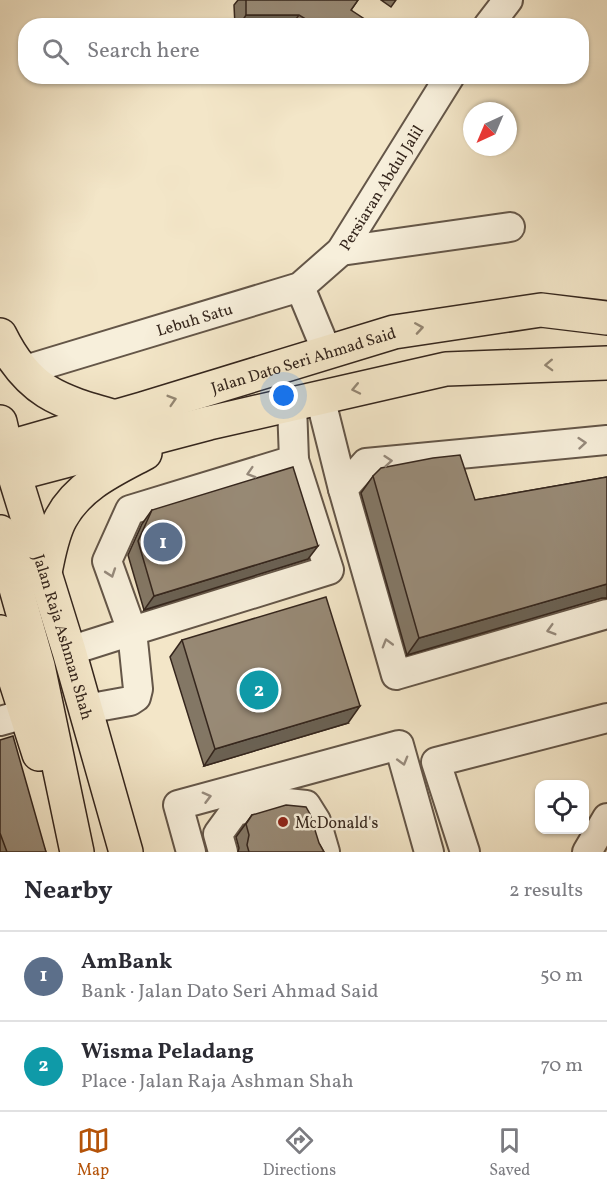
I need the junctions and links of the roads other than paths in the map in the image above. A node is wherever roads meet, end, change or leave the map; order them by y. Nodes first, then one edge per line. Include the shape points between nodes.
1 (508, 0) edge
2 (494, 18) edge
3 (445, 84) edge
4 (510, 227) dead end
5 (341, 251) junction
6 (300, 287) junction
7 (607, 318) edge
8 (0, 335) edge
9 (327, 352) junction
10 (607, 363) edge
11 (22, 371) junction
12 (306, 401) junction
13 (116, 417) junction
14 (209, 423) junction
15 (607, 440) edge
16 (4, 455) edge
17 (294, 460) junction
18 (343, 489) junction
19 (0, 532) edge
20 (45, 572) junction
21 (607, 614) edge
22 (132, 631) junction
23 (0, 632) edge
24 (69, 651) junction
25 (86, 709) junction
26 (13, 718) edge
27 (607, 718) edge
28 (607, 818) edge
29 (218, 846) edge
30 (76, 852) edge
31 (126, 852) edge
32 (191, 852) edge
33 (325, 852) edge
34 (429, 852) edge
35 (465, 852) edge
36 (587, 852) edge

1 - 2 street
3 - 5 street, Persiaran Abdul Jalil
4 - 5 street
5 - 6 street, Persiaran Abdul Jalil
6 - 9 street
6 - 11 street, Lebuh Satu
9 -> 7 main road, Jalan Dato Seri Ahmad Said via 394,332 541,310
8 - 11 main road
13 -> 9 main road, Jalan Dato Seri Ahmad Said
10 -> 12 main road, Jalan Dato Seri Ahmad Said via 446,369
11 - 13 main road via 50,395
12 - 14 main road, Jalan Dato Seri Ahmad Said
12 - 17 street
12 - 18 street
13 - 16 main road, Jalan Dato Seri Ahmad Said
14 - 16 main road, Jalan Dato Seri Ahmad Said
14 - 20 main road via 99,477 76,497 60,518
18 -> 15 street via 366,463
16 - 20 main road, Jalan Raja Ashman Shah
17 -> 22 street via 130,510 107,561
17 - 22 street via 328,570
21 -> 18 street via 396,675
19 - 30 main road via 38,666
20 - 24 main road, Jalan Raja Ashman Shah
22 - 24 street
22 - 25 street via 136,697
23 - 26 main road
24 - 25 main road, Jalan Raja Ashman Shah
25 - 31 main road, Jalan Raja Ashman Shah
26 - 30 main road
27 - 35 street via 436,762
28 - 36 street
29 - 33 street via 234,812 267,801 306,805 316,821
32 -> 34 street via 178,805 399,744

